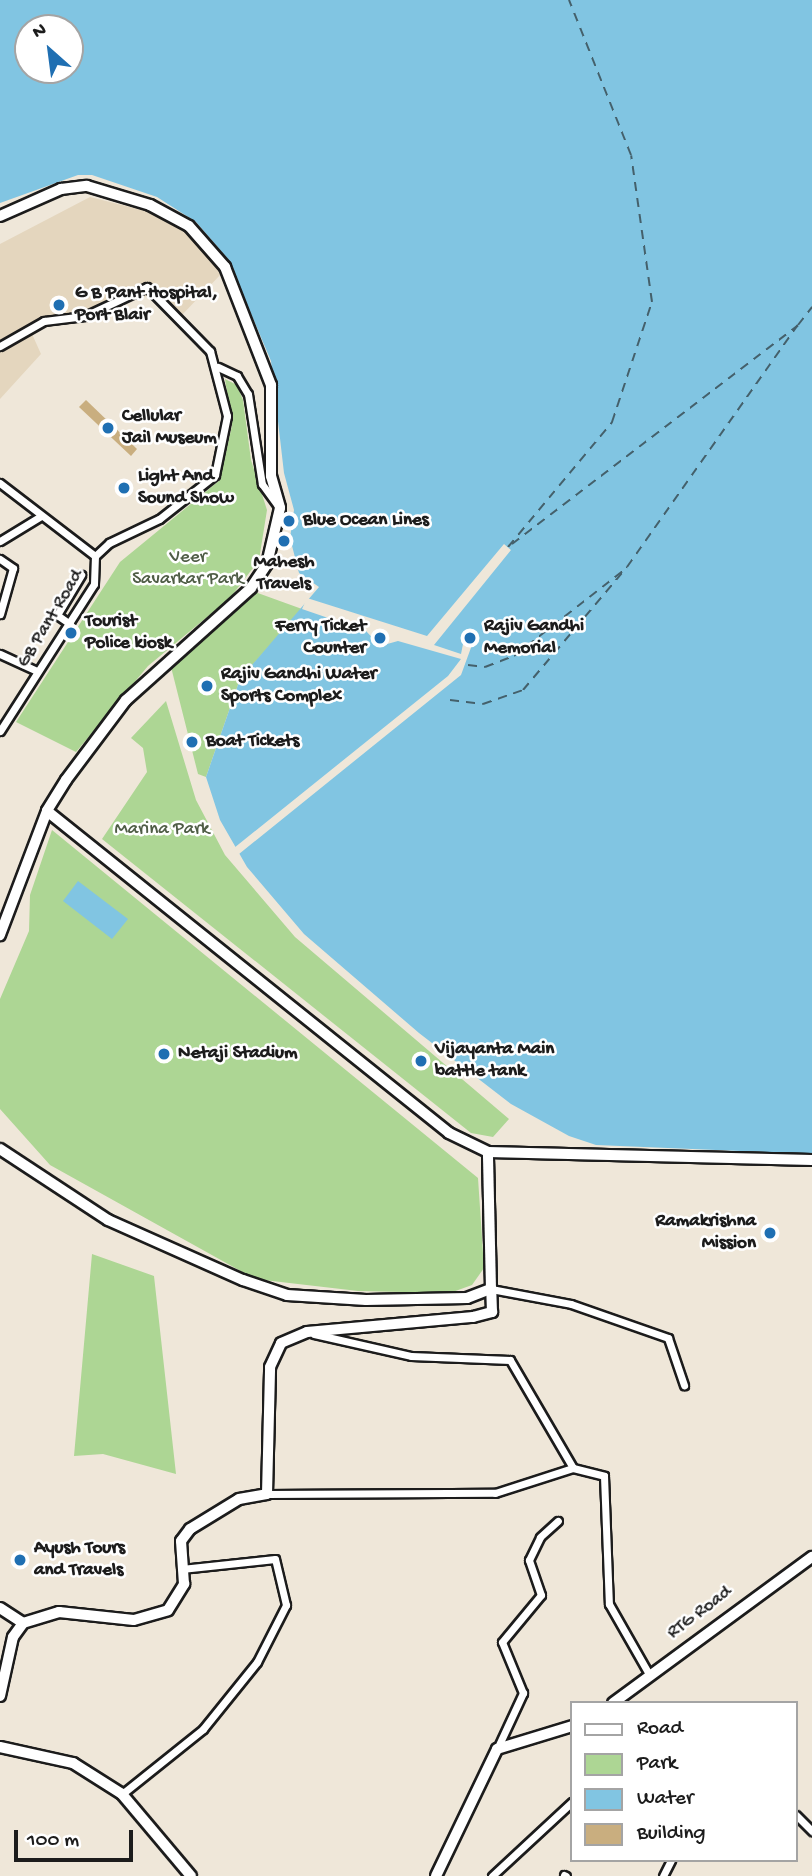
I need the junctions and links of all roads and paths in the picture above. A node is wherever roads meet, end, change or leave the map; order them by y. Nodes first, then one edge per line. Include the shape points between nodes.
1 (0, 216) edge
2 (0, 345) edge
3 (218, 367) junction
4 (0, 482) edge
5 (280, 508) junction
6 (41, 516) junction
7 (0, 541) edge
8 (95, 556) junction
9 (0, 559) edge
10 (81, 575) dead end
11 (0, 614) edge
12 (69, 624) junction
13 (0, 654) edge
14 (37, 671) junction
15 (0, 731) edge
16 (47, 811) junction
17 (0, 935) edge
18 (0, 1149) edge
19 (488, 1152) junction
20 (812, 1160) edge
21 (491, 1289) junction
22 (307, 1332) junction
23 (684, 1385) dead end
24 (573, 1468) junction
25 (267, 1494) junction
26 (558, 1521) dead end
27 (812, 1557) edge
28 (182, 1569) junction
29 (0, 1608) edge
30 (23, 1623) junction
31 (649, 1674) junction
32 (0, 1696) edge
33 (615, 1701) edge
34 (570, 1727) edge
35 (0, 1747) edge
36 (497, 1749) junction
37 (122, 1794) junction
38 (570, 1804) edge
39 (798, 1817) edge
40 (812, 1831) edge
41 (191, 1876) edge
42 (436, 1876) edge
43 (492, 1876) edge

1 - 5 street via 61,189 87,186 150,205 189,226 225,267 271,385 271,476
2 - 3 street, GB Pant Road via 44,321 85,316 147,287 210,351
3 - 5 street via 237,376 248,394 262,484
3 - 8 street, GB Pant Road via 227,416 215,475 138,533 108,543
4 - 6 street, GB Pant Road
5 - 16 street via 267,564 251,587 126,701
6 - 7 street
6 - 8 street, GB Pant Road
8 - 12 street, GB Pant Road via 99,570 94,584
9 - 11 street via 13,568
10 - 12 street via 57,615
12 - 14 street, GB Pant Road
13 - 14 street
14 - 15 street, GB Pant Road
16 - 17 street
16 - 19 street via 449,1133
18 - 21 street via 108,1220 287,1295 467,1298
19 - 20 street
19 - 21 street
21 - 22 street via 492,1312 472,1318
21 - 23 street via 571,1304 667,1338
22 - 24 street via 411,1356 510,1360
22 - 25 street via 281,1343 270,1367
24 - 25 street via 495,1493
24 - 31 street via 604,1476 609,1604
25 - 28 street via 239,1499 190,1529 181,1541
26 - 36 street via 540,1537 529,1560 541,1595 502,1642 523,1693
27 - 31 street, RTG Road
28 - 30 street via 184,1584 177,1598 153,1618 85,1611
28 - 37 street via 275,1559 286,1605 257,1661 203,1729
29 - 30 street
30 - 32 street via 13,1637
31 - 33 street, RTG Road
34 - 36 street
35 - 37 main road via 73,1763
36 - 42 street
37 - 41 main road
38 - 43 street
39 - 40 street

